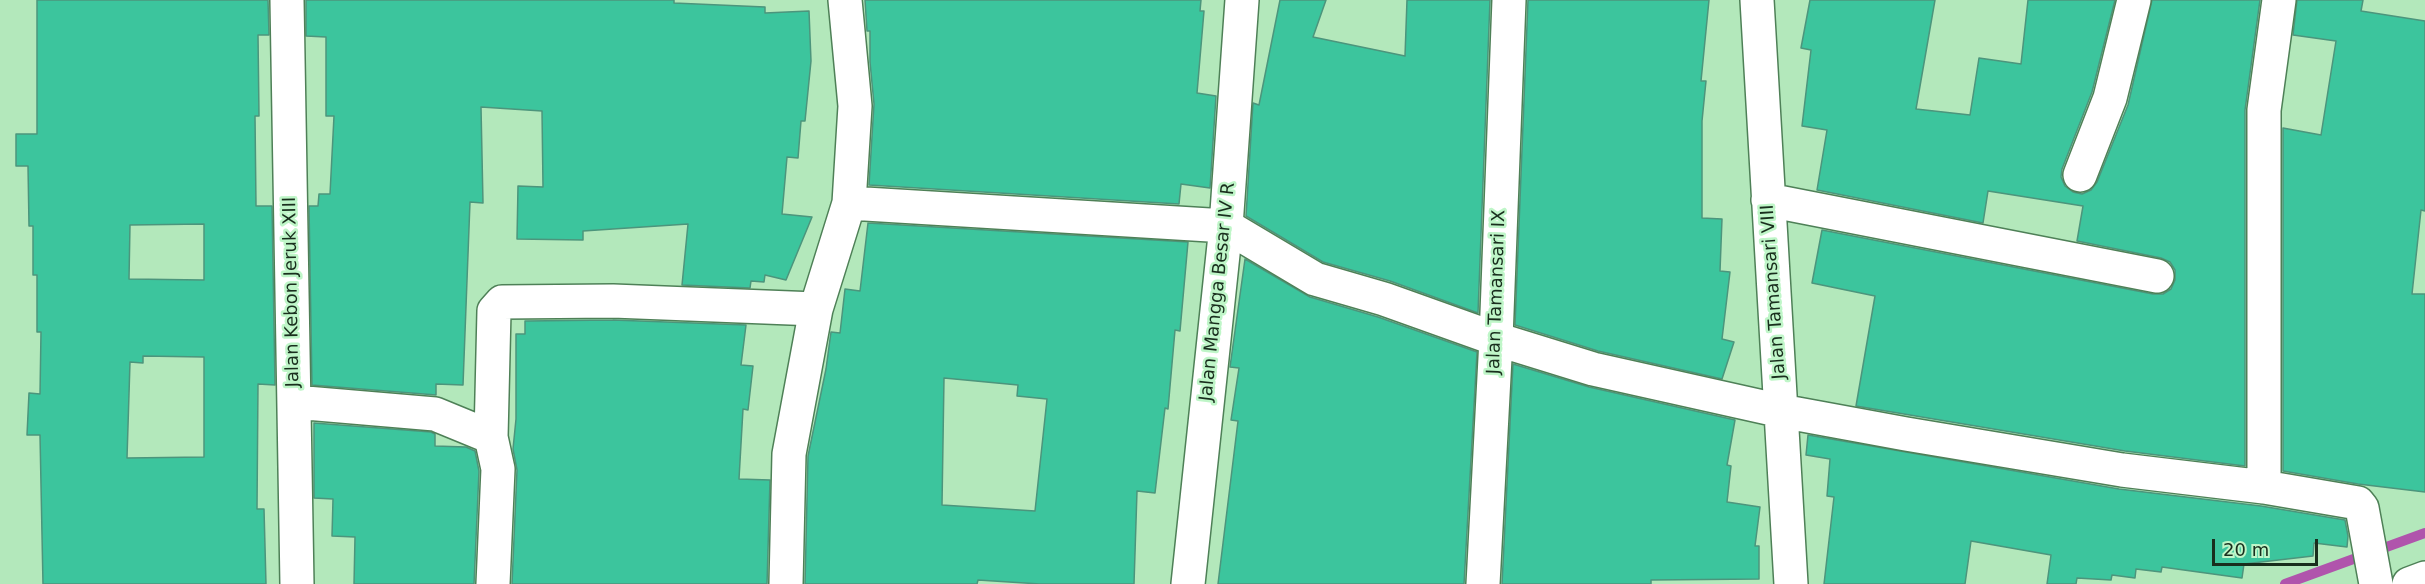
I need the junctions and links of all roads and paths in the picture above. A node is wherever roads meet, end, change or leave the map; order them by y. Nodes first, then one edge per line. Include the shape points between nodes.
1 (287, 0) edge
2 (845, 0) edge
3 (1242, 0) edge
4 (1509, 0) edge
5 (1757, 0) edge
6 (2134, 0) edge
7 (2279, 0) edge
8 (2080, 175) dead end
9 (1768, 200) junction
10 (849, 203) junction
11 (1226, 226) junction
12 (2157, 276) dead end
13 (816, 309) junction
14 (1496, 339) junction
15 (294, 402) junction
16 (1781, 411) junction
17 (491, 437) junction
18 (2264, 487) junction
19 (2425, 578) edge
20 (297, 584) edge
21 (493, 584) edge
22 (786, 584) edge
23 (1188, 584) edge
24 (1483, 584) edge
25 (1791, 584) edge
26 (2376, 584) edge
27 (2409, 584) edge

1 - 15 street, Jalan Kebon Jeruk XIII
2 - 10 street via 855,106
3 - 11 street, Jalan Mangga Besar IV R
4 - 14 street, Jalan Tamansari IX
5 - 9 street, Jalan Tamansari VIII
6 - 8 street via 2110,98
7 - 18 street via 2264,110
9 - 12 street
9 - 16 street, Jalan Tamansari VIII
10 - 11 street
10 - 13 street
11 - 14 street via 1315,279 1384,298
11 - 23 street, Jalan Mangga Besar IV R
13 - 17 street via 613,301 502,302 494,311
13 - 22 street via 789,454
14 - 16 street via 1593,369
14 - 24 street, Jalan Tamansari IX
15 - 17 street via 435,414
15 - 20 street, Jalan Kebon Jeruk XIII
16 - 18 street via 2122,470
16 - 25 street, Jalan Tamansari VIII
17 - 21 street via 498,469
18 - 26 street via 2358,503
19 - 27 street

